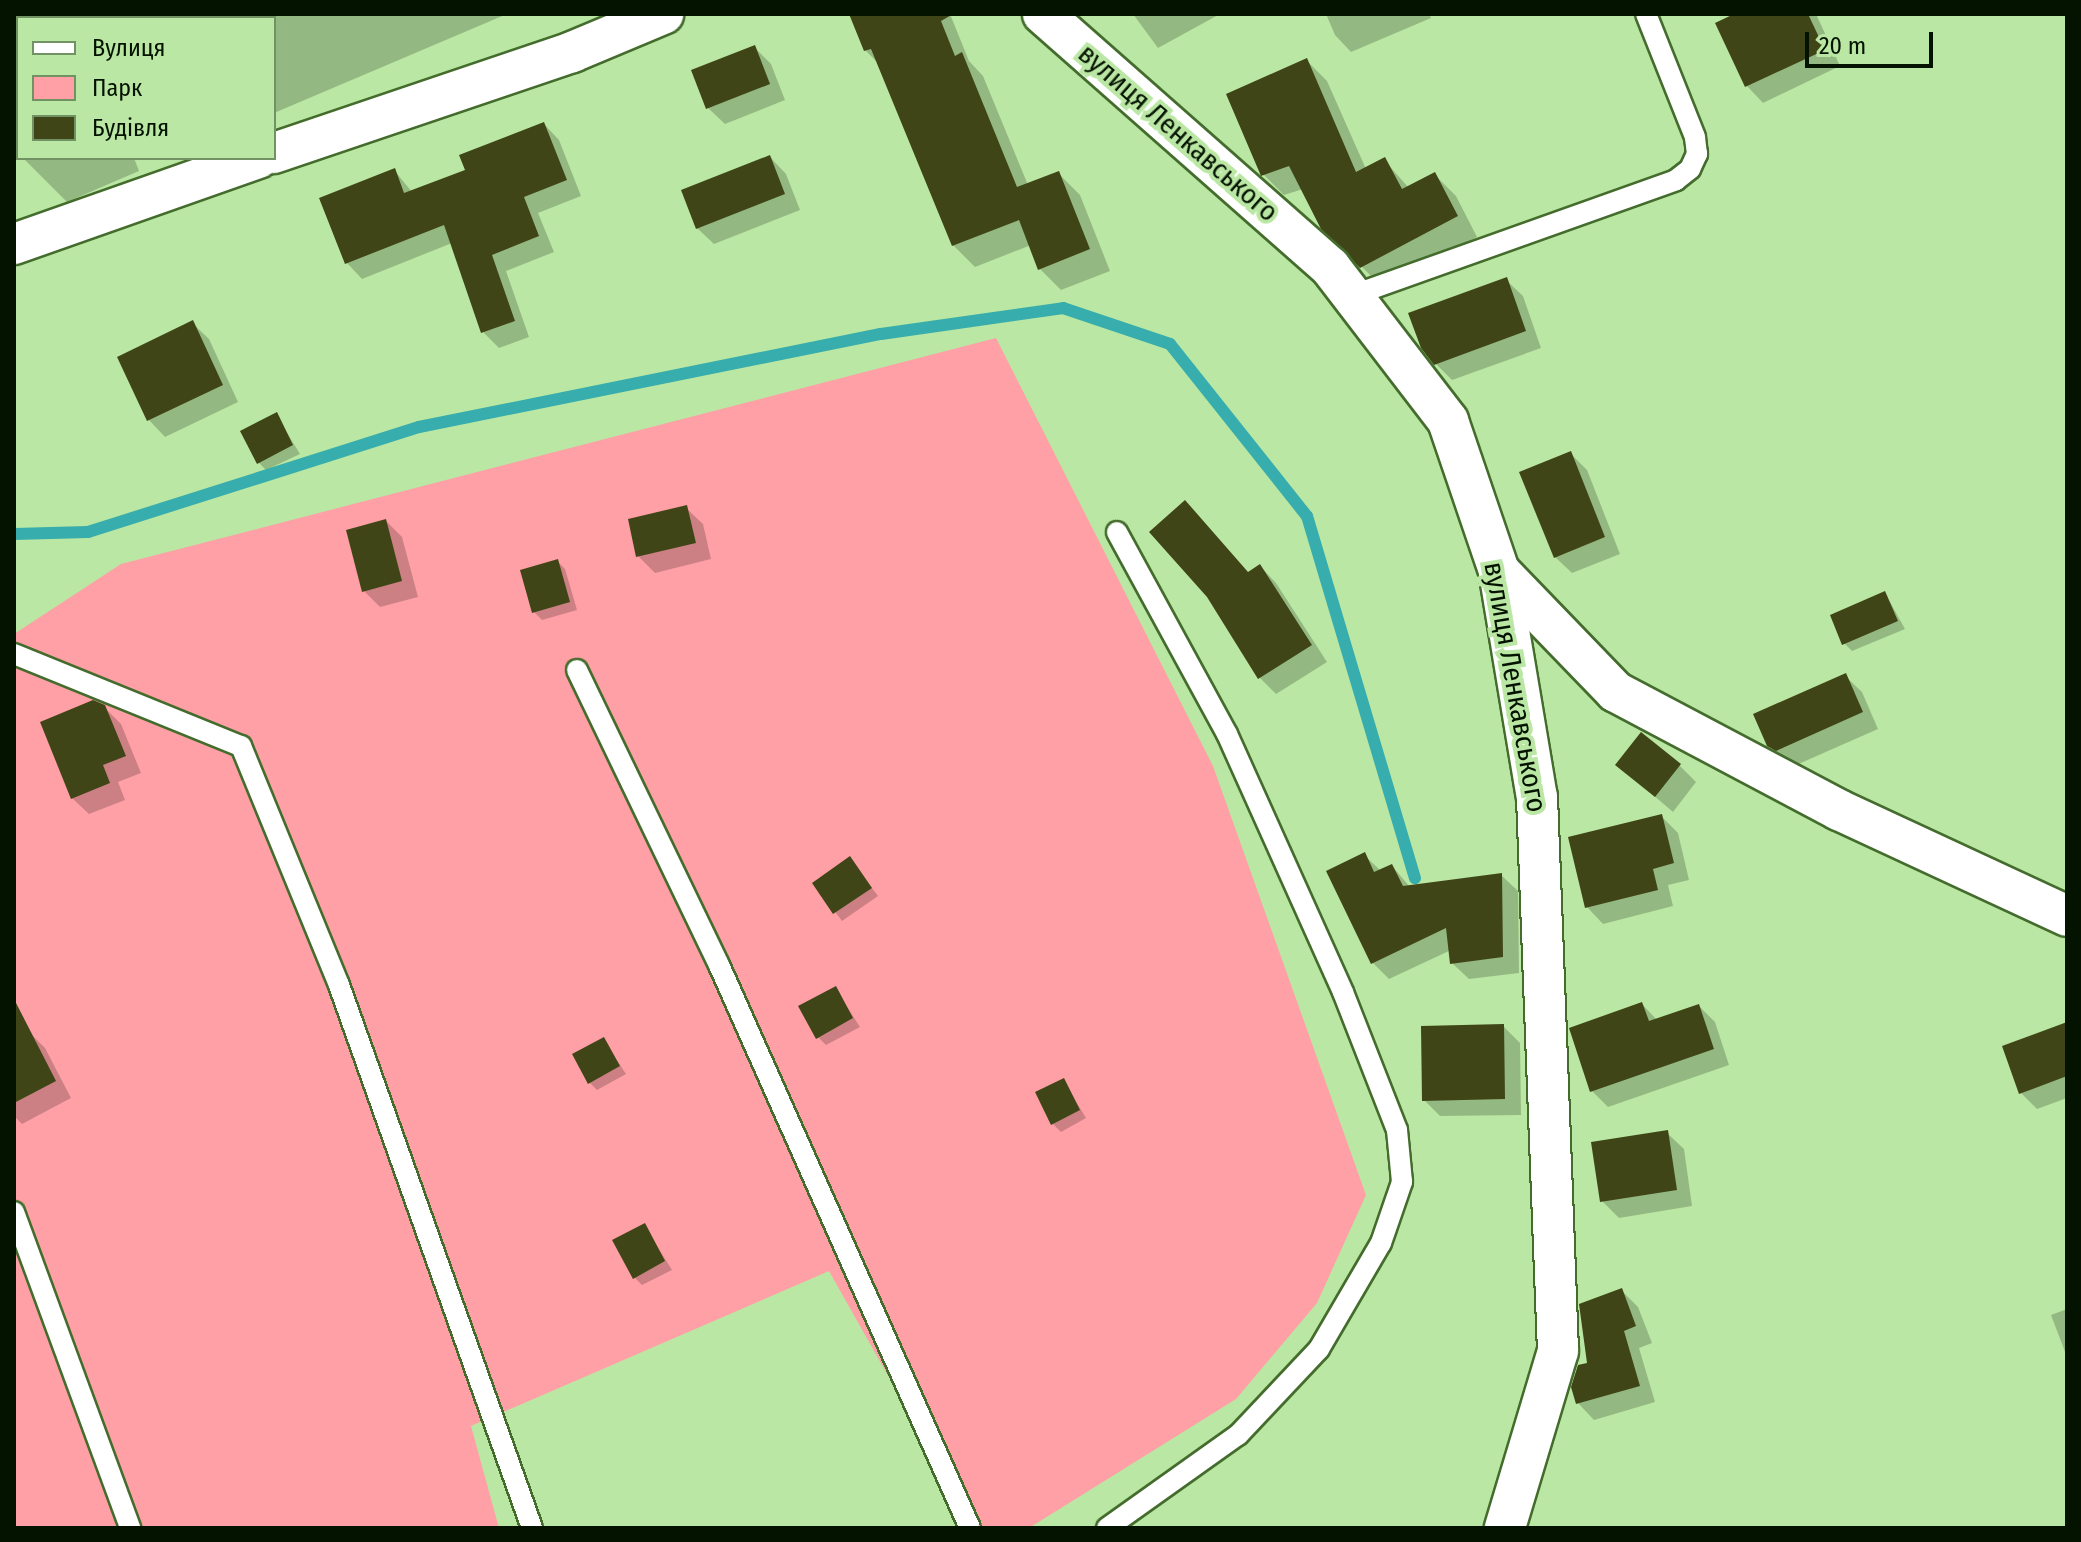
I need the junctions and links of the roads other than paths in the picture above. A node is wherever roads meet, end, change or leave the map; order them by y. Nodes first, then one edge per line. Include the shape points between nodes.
1 (663, 14) edge
2 (1043, 14) edge
3 (1646, 14) edge
4 (276, 152) edge
5 (252, 160) edge
6 (14, 244) edge
7 (1351, 296) junction
8 (1117, 532) dead end
9 (1499, 571) junction
10 (14, 654) edge
11 (577, 670) dead end
12 (2067, 916) edge
13 (14, 1212) edge
14 (130, 1528) edge
15 (532, 1528) edge
16 (970, 1528) edge
17 (1107, 1528) edge
18 (1505, 1528) edge

1 - 4 street via 572,52
2 - 7 street, вулиця Ленкавського via 1330,267
3 - 7 lane via 1695,137 1697,154 1690,169 1676,180
5 - 6 street
7 - 9 street, вулиця Ленкавського via 1448,421
8 - 17 lane via 1227,734 1343,992 1397,1130 1402,1182 1381,1243 1319,1349 1238,1435
9 - 12 street via 1616,692 1839,810
9 - 18 street, вулиця Ленкавського via 1537,797 1558,1351
10 - 15 lane via 241,746 339,985
11 - 16 lane via 719,965
13 - 14 lane

